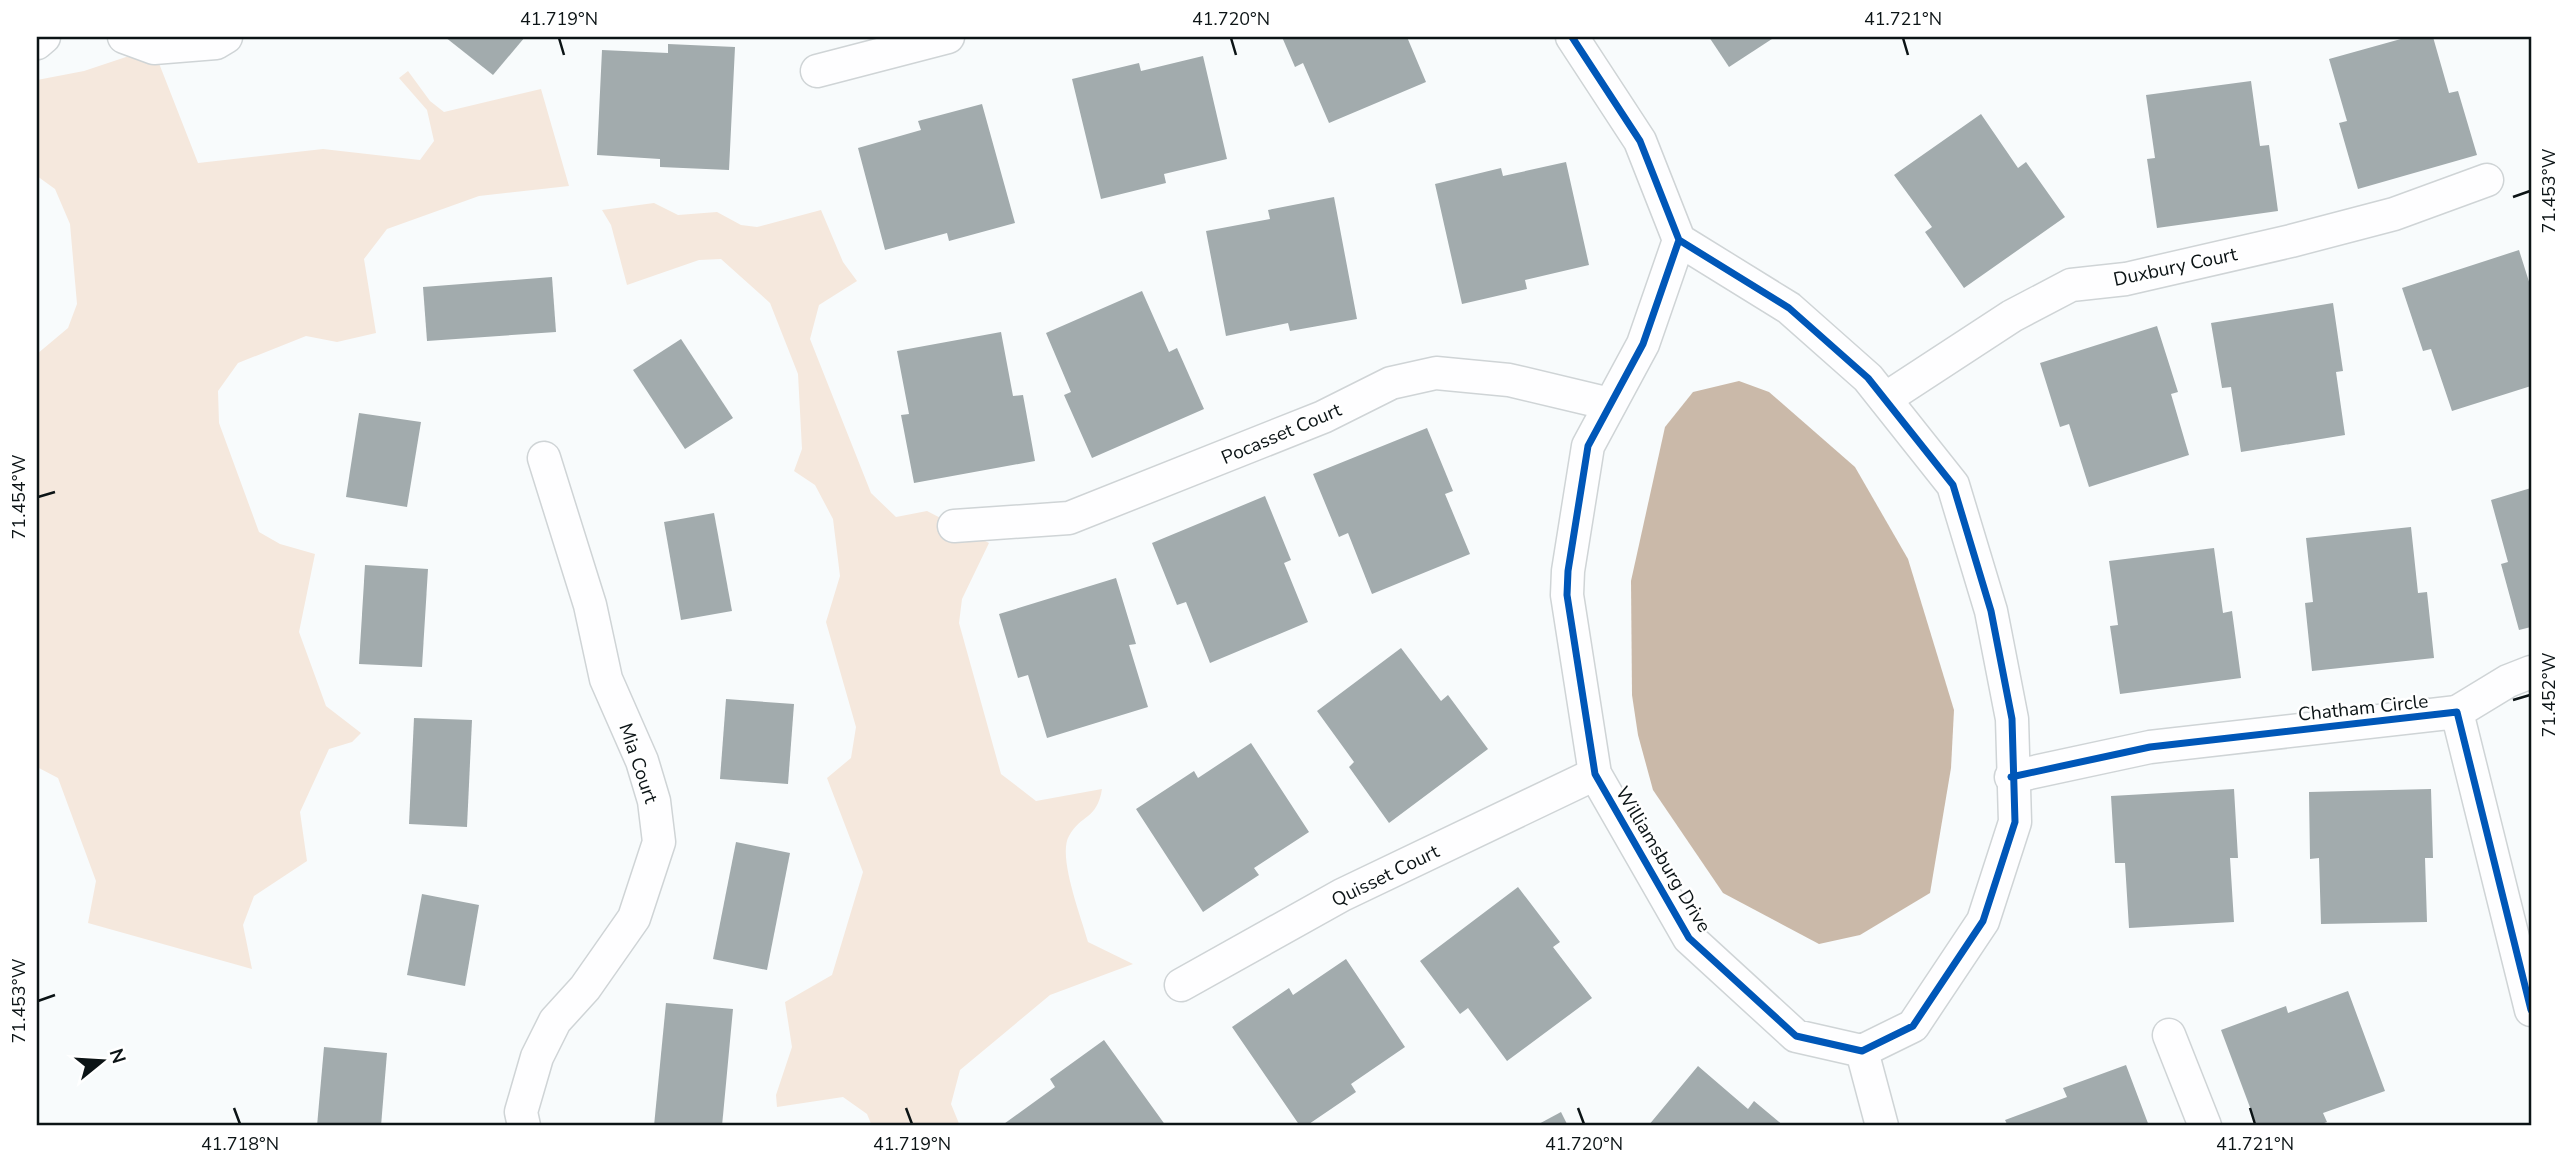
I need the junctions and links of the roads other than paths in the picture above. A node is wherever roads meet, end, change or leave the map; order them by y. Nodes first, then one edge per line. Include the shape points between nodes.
1 (44, 37) edge
2 (124, 37) edge
3 (226, 37) edge
4 (948, 37) edge
5 (1572, 37) edge
6 (37, 43) edge
7 (817, 71) dead end
8 (2487, 180) dead end
9 (1679, 240) junction
10 (1885, 399) junction
11 (1609, 404) junction
12 (544, 458) dead end
13 (954, 526) dead end
14 (2531, 672) edge
15 (2457, 712) junction
16 (1595, 774) junction
17 (2011, 777) junction
18 (1181, 985) dead end
19 (2531, 1010) edge
20 (2169, 1035) dead end
21 (1862, 1051) junction
22 (524, 1126) edge
23 (1882, 1126) edge
24 (2205, 1126) edge

1 - 6 street
2 - 3 street via 154,48 216,43
4 - 7 street
5 - 9 street via 1640,141
8 - 10 street, Duxbury Court via 2394,214 2291,241 2126,279 2071,285 2011,316
9 - 10 street via 1788,308 1868,378
9 - 11 street, Williamsburg Drive via 1643,344
10 - 17 street via 1953,485 1991,611 2011,719
11 - 13 street, Pocasset Court via 1509,380 1436,373 1391,383 1238,453 1069,518
11 - 16 street, Williamsburg Drive via 1588,446 1567,595
12 - 22 street, Mia Court via 590,605 606,679 654,801 659,842 634,918 585,988 555,1021 537,1057 521,1112
14 - 15 street
15 - 17 street, Chatham Circle via 2150,747
15 - 19 street, Chatham Circle
16 - 18 street, Quisset Court via 1342,895
16 - 21 street, Williamsburg Drive via 1689,938 1796,1036
17 - 21 street via 2015,822 1983,921 1913,1026
20 - 24 street
21 - 23 street

